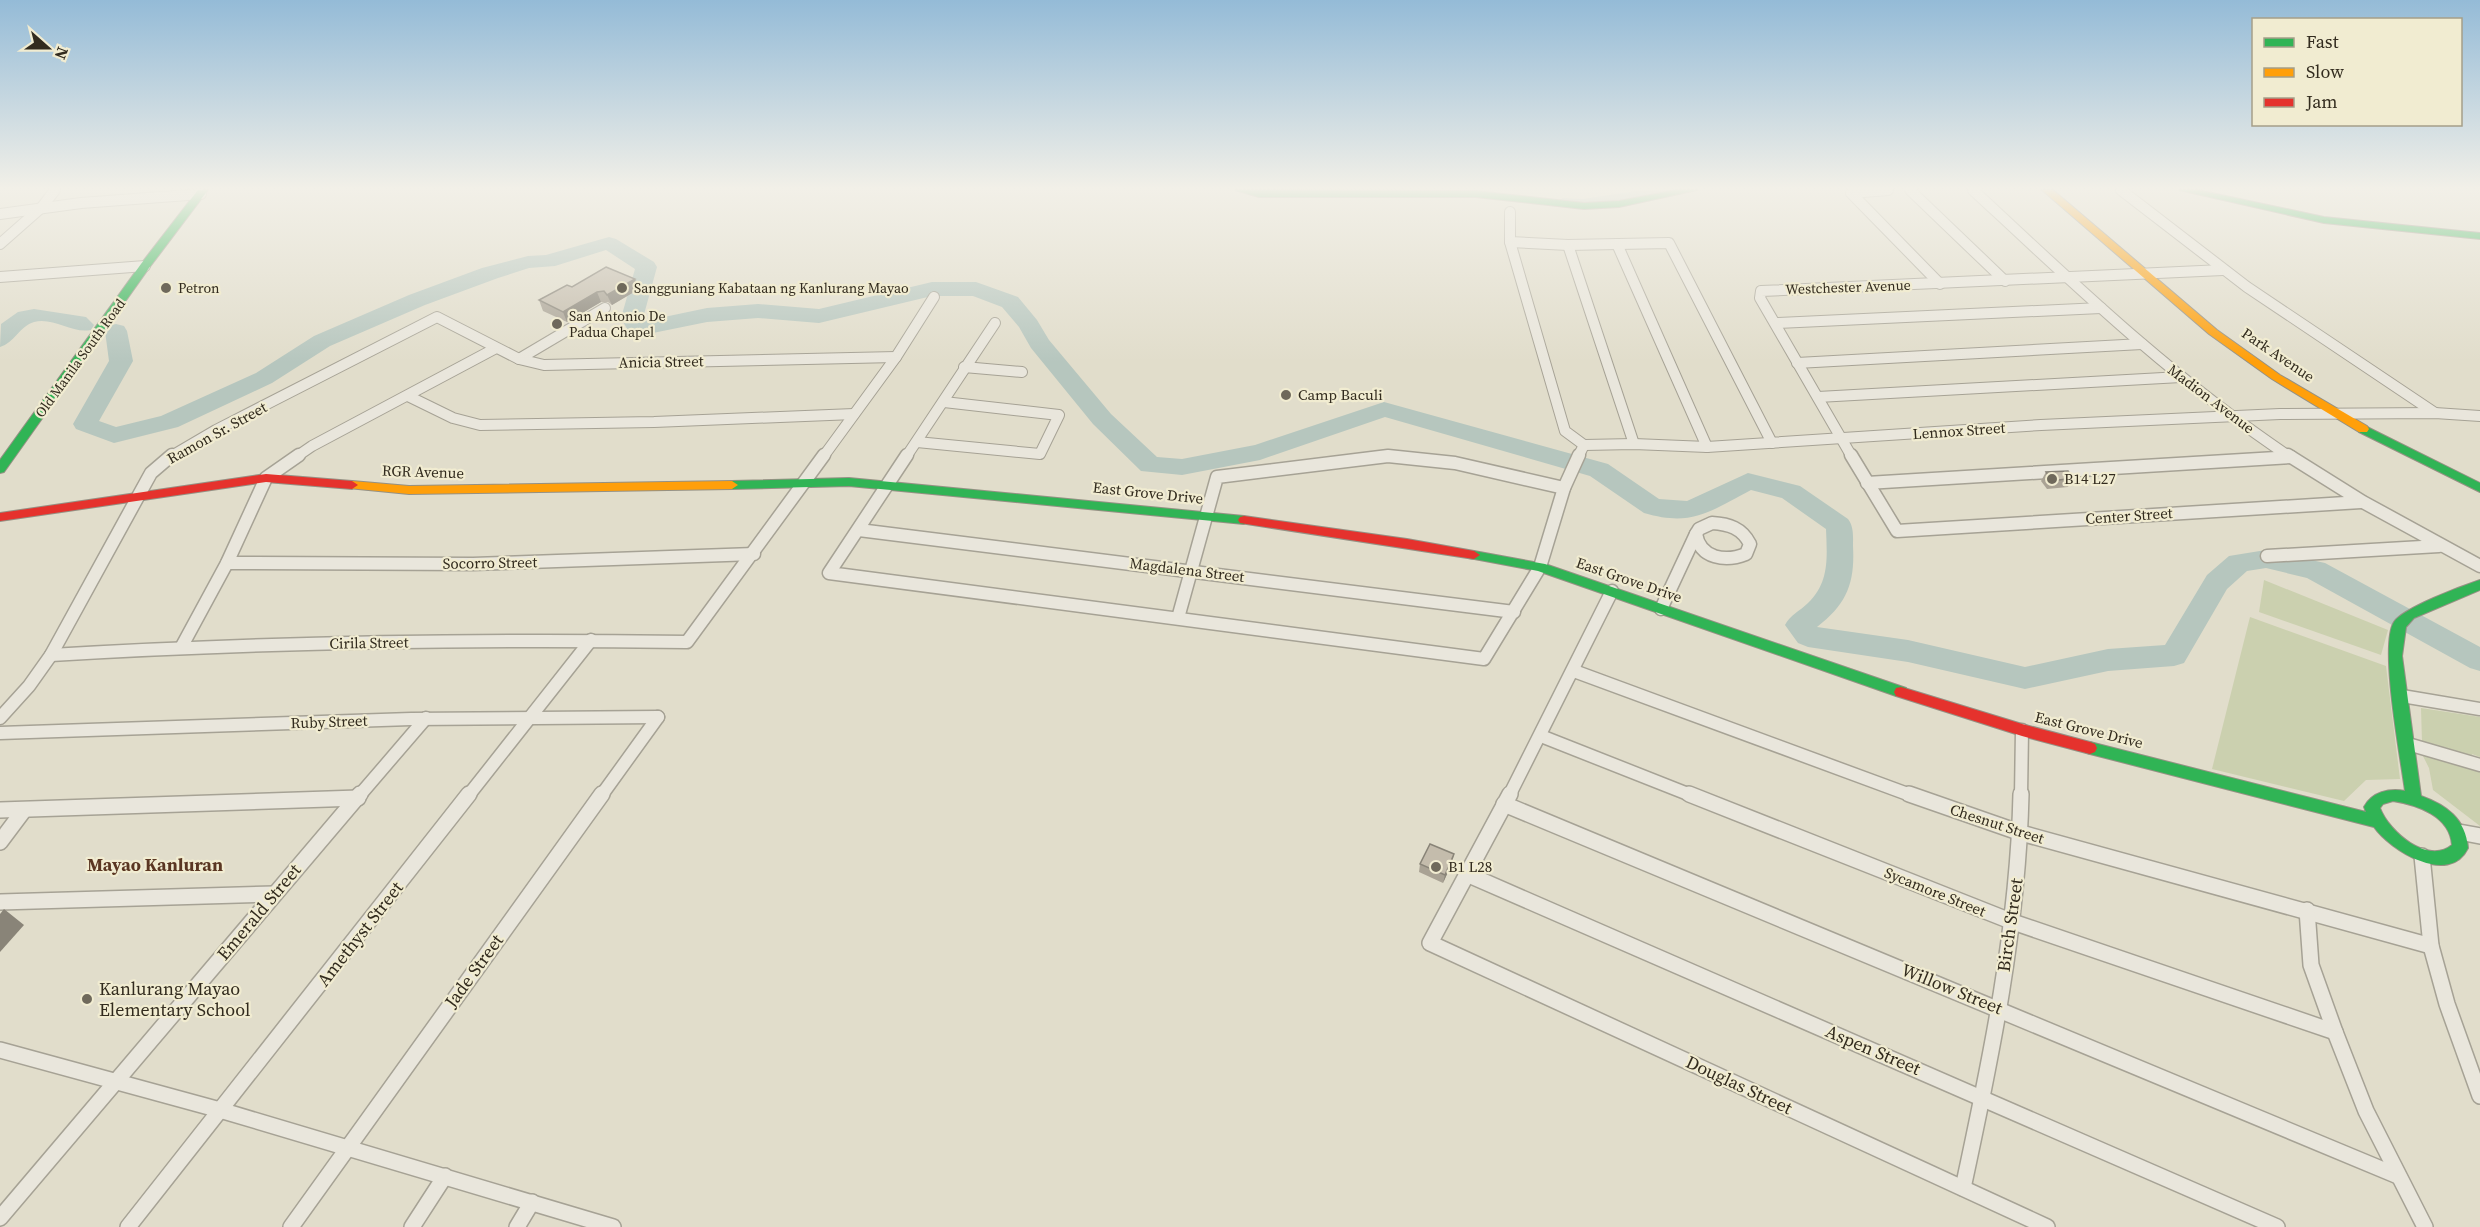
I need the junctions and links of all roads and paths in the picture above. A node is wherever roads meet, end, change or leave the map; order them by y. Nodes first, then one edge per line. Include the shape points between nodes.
1 (159, 247) edge
2 (1512, 247) edge
3 (1569, 247) edge
4 (1619, 247) edge
5 (1671, 247) edge
6 (1904, 247) edge
7 (1970, 247) edge
8 (2035, 247) edge
9 (2114, 247) edge
10 (2194, 247) edge
11 (145, 266) junction
12 (2223, 270) junction
13 (2147, 275) junction
14 (0, 277) edge
15 (2069, 278) junction
16 (2005, 281) junction
17 (1940, 284) junction
18 (934, 297) dead end
19 (605, 308) dead end
20 (2101, 308) junction
21 (437, 317) joint
22 (996, 323) dead end
23 (1776, 323) junction
24 (2142, 344) junction
25 (496, 348) junction
26 (896, 357) junction
27 (519, 359) junction
28 (1797, 363) junction
29 (964, 367) junction
30 (1022, 372) dead end
31 (2181, 377) junction
32 (408, 396) junction
33 (1818, 396) junction
34 (944, 402) junction
35 (2334, 412) junction
36 (2435, 413) junction
37 (854, 414) junction
38 (2233, 416) junction
39 (2480, 416) edge
40 (1841, 439) junction
41 (917, 442) junction
42 (1772, 443) junction
43 (1634, 444) junction
44 (1584, 446) junction
45 (1707, 447) junction
46 (2291, 457) junction
47 (0, 469) edge
48 (266, 478) junction
49 (803, 482) junction
50 (849, 482) joint
51 (1867, 483) junction
52 (889, 484) junction
53 (1564, 488) junction
54 (2480, 488) edge
55 (137, 496) junction
56 (2361, 502) junction
57 (1207, 515) junction
58 (0, 517) edge
59 (859, 530) junction
60 (1696, 534) junction
61 (2440, 546) junction
62 (754, 554) junction
63 (2267, 556) dead end
64 (227, 563) junction
65 (2480, 566) edge
66 (1540, 567) junction
67 (1191, 570) junction
68 (2480, 585) edge
69 (1612, 591) junction
70 (1661, 609) junction
71 (1514, 612) junction
72 (1178, 618) junction
73 (591, 640) junction
74 (182, 646) junction
75 (51, 655) junction
76 (1574, 671) junction
77 (2402, 696) junction
78 (2480, 710) edge
79 (532, 716) junction
80 (658, 717) joint
81 (0, 718) edge
82 (426, 718) junction
83 (2022, 730) junction
84 (0, 733) edge
85 (1541, 736) junction
86 (2408, 744) junction
87 (2480, 765) edge
88 (358, 798) junction
89 (2414, 799) junction
90 (1504, 804) junction
91 (0, 810) edge
92 (24, 810) junction
93 (2375, 820) junction
94 (2458, 832) junction
95 (2021, 833) junction
96 (2480, 836) edge
97 (0, 842) edge
98 (2422, 856) junction
99 (1469, 875) junction
100 (274, 894) junction
101 (0, 902) edge
102 (2307, 910) junction
103 (2013, 922) junction
104 (2431, 946) junction
105 (1998, 1008) junction
106 (2335, 1032) junction
107 (3, 1056) edge
108 (117, 1080) junction
109 (2480, 1096) edge
110 (1982, 1097) junction
111 (220, 1110) junction
112 (346, 1148) junction
113 (445, 1176) junction
114 (2398, 1176) junction
115 (1963, 1188) junction
116 (532, 1202) junction
117 (0, 1218) edge
118 (128, 1227) edge
119 (291, 1227) edge
120 (412, 1227) edge
121 (517, 1227) edge
122 (613, 1227) edge
123 (2047, 1227) edge
124 (2277, 1227) edge
125 (2425, 1227) edge

1 - 11 street, Old Manila South Road
2 - 44 street via 1565,431
3 - 43 street
4 - 45 street
5 - 42 street
6 - 17 street
7 - 16 street
8 - 15 street, Madion Avenue
9 - 13 street, Park Avenue
10 - 12 street
11 - 14 street
11 - 47 street, Old Manila South Road
12 - 13 street, Westchester Avenue
12 - 36 street
13 - 15 street, Westchester Avenue
13 - 35 street, Park Avenue via 2214,332
15 - 16 street, Westchester Avenue
15 - 20 street, Madion Avenue
16 - 17 street, Westchester Avenue
17 - 23 street, Westchester Avenue via 1761,291 1760,298
18 - 26 street
19 - 27 street
20 - 23 street
20 - 24 street, Madion Avenue
21 - 25 street, Anicia Street
21 - 55 street, Ramon Sr. Street via 172,455 151,473
22 - 29 street
23 - 28 street
24 - 28 street
24 - 31 street, Madion Avenue
25 - 27 street, Anicia Street
25 - 32 street
26 - 27 street, Anicia Street via 544,365
26 - 37 street
28 - 33 street
29 - 30 street
29 - 34 street
31 - 33 street
31 - 38 street, Madion Avenue
32 - 37 street via 453,418 480,425
32 - 48 street via 312,446
33 - 40 street
34 - 41 street
34 - 41 street via 1059,415 1040,454
35 - 36 street, Lennox Street
35 - 38 street, Lennox Street
35 - 54 street, Park Avenue
36 - 39 street, Lennox Street
37 - 49 street
38 - 40 street, Lennox Street
38 - 46 street, Madion Avenue
40 - 42 street, Lennox Street
40 - 51 street
41 - 52 street
42 - 45 street, Lennox Street
43 - 44 street, Lennox Street
43 - 45 street, Lennox Street
44 - 53 street
46 - 51 street
46 - 56 street, Madion Avenue
48 - 49 street, RGR Avenue via 409,490
48 - 55 street, RGR Avenue
48 - 64 street
49 - 50 street, RGR Avenue
49 - 62 street
50 - 52 street, East Grove Drive
51 - 56 street, Center Street via 1897,531
52 - 57 street, East Grove Drive
52 - 59 street
53 - 57 street via 1455,463 1388,456 1217,477
53 - 66 street
55 - 58 street, RGR Avenue
55 - 75 street, Ramon Sr. Street
56 - 61 street, Madion Avenue
57 - 66 street, East Grove Drive via 1407,543
57 - 67 street
59 - 67 street, Magdalena Street
59 - 72 street via 829,573
60 - 60 street via 1699,528 1712,523 1729,525 1743,532 1749,549 1731,559 1713,556 1699,546
60 - 70 street
61 - 63 street
61 - 65 street, Madion Avenue
62 - 64 street, Socorro Street via 473,564
62 - 73 street, Cirila Street via 687,642
64 - 74 street
66 - 69 street, East Grove Drive
66 - 71 street
67 - 71 street, Magdalena Street
67 - 72 street
68 - 77 street via 2404,620 2395,656
69 - 70 street, East Grove Drive
69 - 76 street
70 - 83 street, East Grove Drive via 1859,679
71 - 72 street via 1484,659
73 - 74 street, Cirila Street
73 - 79 street, Amethyst Street
74 - 75 street, Cirila Street
75 - 81 street, Ramon Sr. Street
76 - 85 street
76 - 95 street, Chesnut Street
77 - 78 street
77 - 86 street
79 - 80 street, Ruby Street
79 - 82 street, Ruby Street
79 - 111 street, Amethyst Street
80 - 112 street, Jade Street
82 - 84 street, Ruby Street
82 - 88 street, Emerald Street
83 - 93 street, East Grove Drive
83 - 95 street, Birch Street
85 - 90 street
85 - 103 street, Sycamore Street
86 - 87 street
86 - 89 street
88 - 92 street
88 - 100 street, Emerald Street
89 - 93 street via 2392,795 2377,800 2372,812
89 - 94 street via 2443,814
90 - 99 street
90 - 105 street, Willow Street
91 - 92 street
92 - 97 street
93 - 98 street via 2393,841
94 - 96 street
94 - 98 street via 2462,841 2456,855 2435,859
95 - 102 street, Chesnut Street
95 - 103 street, Birch Street
98 - 104 street
99 - 110 street, Aspen Street
99 - 115 street, Douglas Street via 1430,943
100 - 101 street
100 - 108 street, Emerald Street
102 - 104 street, Chesnut Street
102 - 106 street via 2311,965
103 - 105 street, Birch Street
103 - 106 street, Sycamore Street
104 - 109 street
105 - 110 street, Birch Street
105 - 114 street, Willow Street
106 - 114 street via 2366,1111
107 - 108 street
108 - 111 street
108 - 117 street, Emerald Street
110 - 115 street, Birch Street
110 - 124 street, Aspen Street
111 - 112 street
111 - 118 street, Amethyst Street
112 - 113 street
112 - 119 street, Jade Street
113 - 116 street
113 - 120 street
114 - 125 street
115 - 123 street, Douglas Street
116 - 121 street
116 - 122 street

